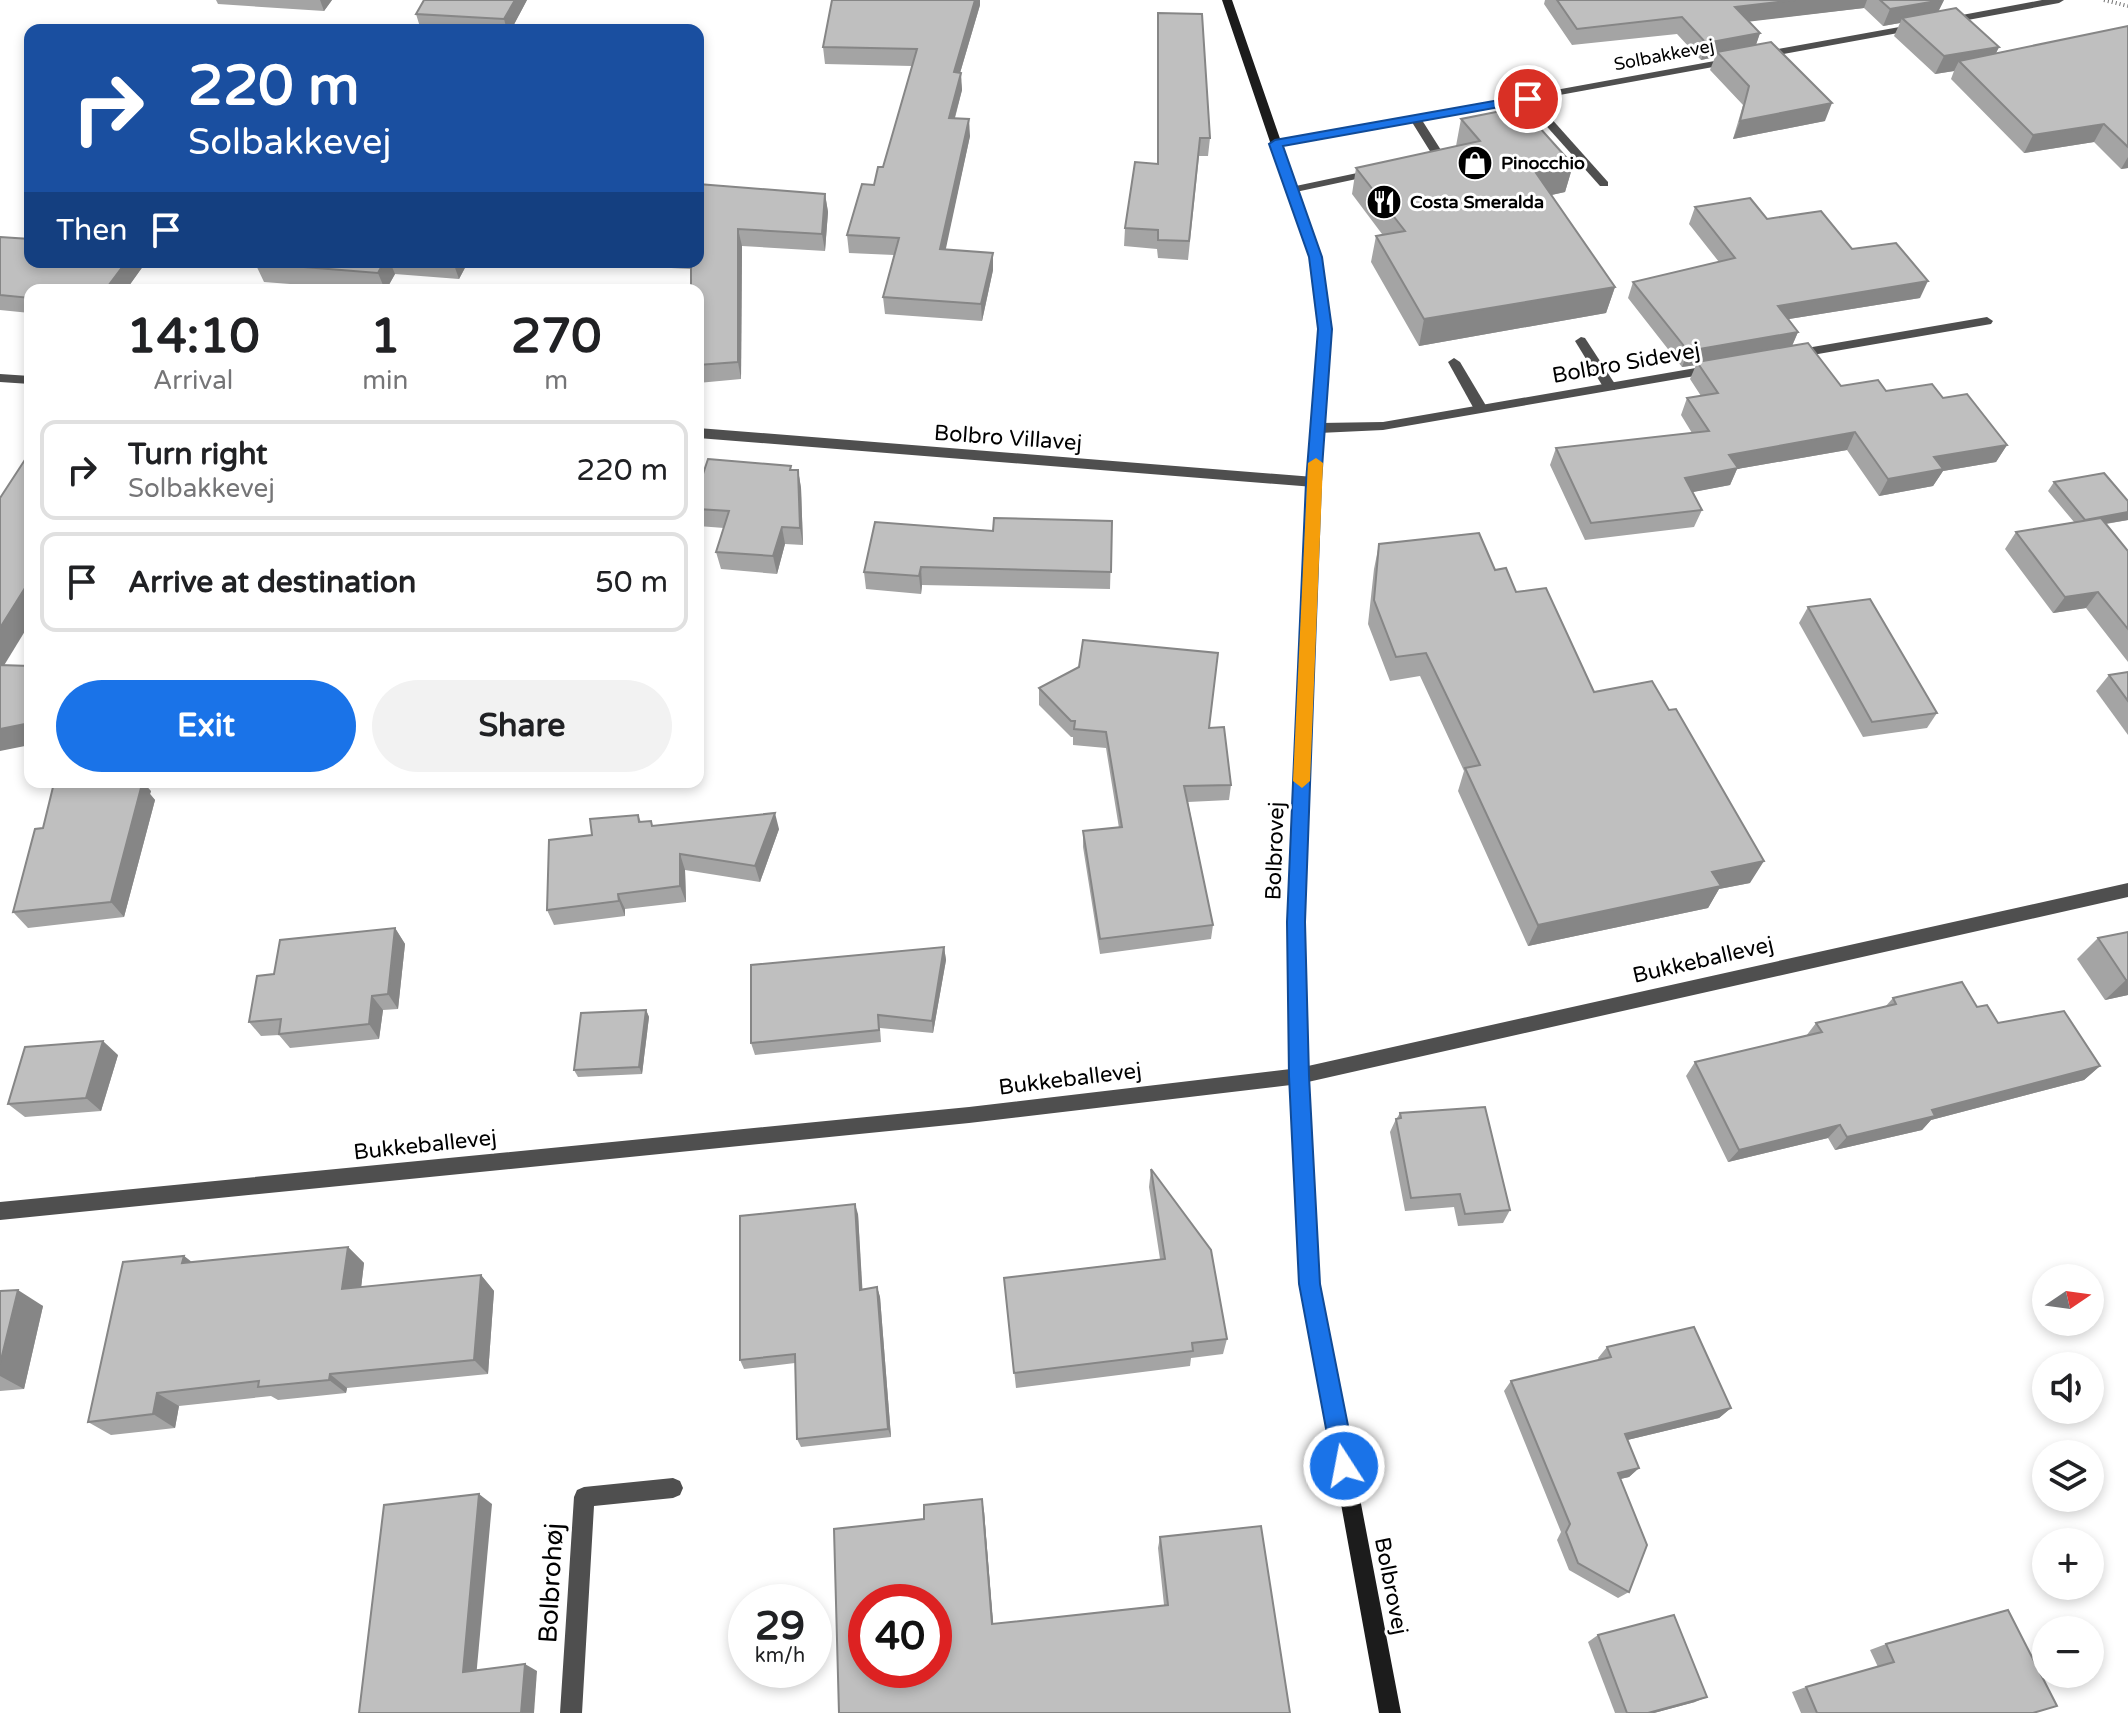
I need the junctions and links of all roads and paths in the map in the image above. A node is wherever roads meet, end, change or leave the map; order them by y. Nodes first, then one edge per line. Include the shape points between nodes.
1 (1227, 0) edge
2 (2059, 0) edge
3 (2104, 0) edge
4 (2128, 6) edge
5 (1528, 99) junction
6 (1416, 119) junction
7 (1275, 144) junction
8 (1410, 165) edge
9 (1396, 168) edge
10 (1604, 184) dead end
11 (1291, 190) junction
12 (1987, 321) dead end
13 (1581, 341) dead end
14 (1783, 356) edge
15 (1454, 362) dead end
16 (1720, 367) edge
17 (0, 378) edge
18 (24, 380) edge
19 (1610, 387) junction
20 (1481, 409) junction
21 (1319, 428) junction
22 (704, 433) edge
23 (1314, 482) junction
24 (2128, 890) edge
25 (1299, 1076) junction
26 (0, 1211) edge
27 (673, 1488) dead end
28 (571, 1713) edge
29 (1390, 1713) edge

1 - 7 street, Bolbrovej
2 - 5 street, Solbakkevej
3 - 4 path
5 - 6 street, Solbakkevej
5 - 10 street
6 - 7 street, Solbakkevej
6 - 8 street via 1440,158
7 - 11 street, Bolbrovej
9 - 11 street
11 - 21 street, Bolbrovej via 1315,257 1325,329
12 - 14 street
13 - 19 street
15 - 20 street
16 - 19 street, Bolbro Sidevej
17 - 18 street
19 - 20 street, Bolbro Sidevej
20 - 21 street, Bolbro Sidevej via 1383,426
21 - 23 street, Bolbrovej
22 - 23 street, Bolbro Villavej
23 - 25 street, Bolbrovej via 1296,922
24 - 25 street, Bukkeballevej
25 - 26 street, Bukkeballevej via 969,1115
25 - 29 street, Bolbrovej via 1310,1284
27 - 28 street, Bolbrohøj via 584,1497

